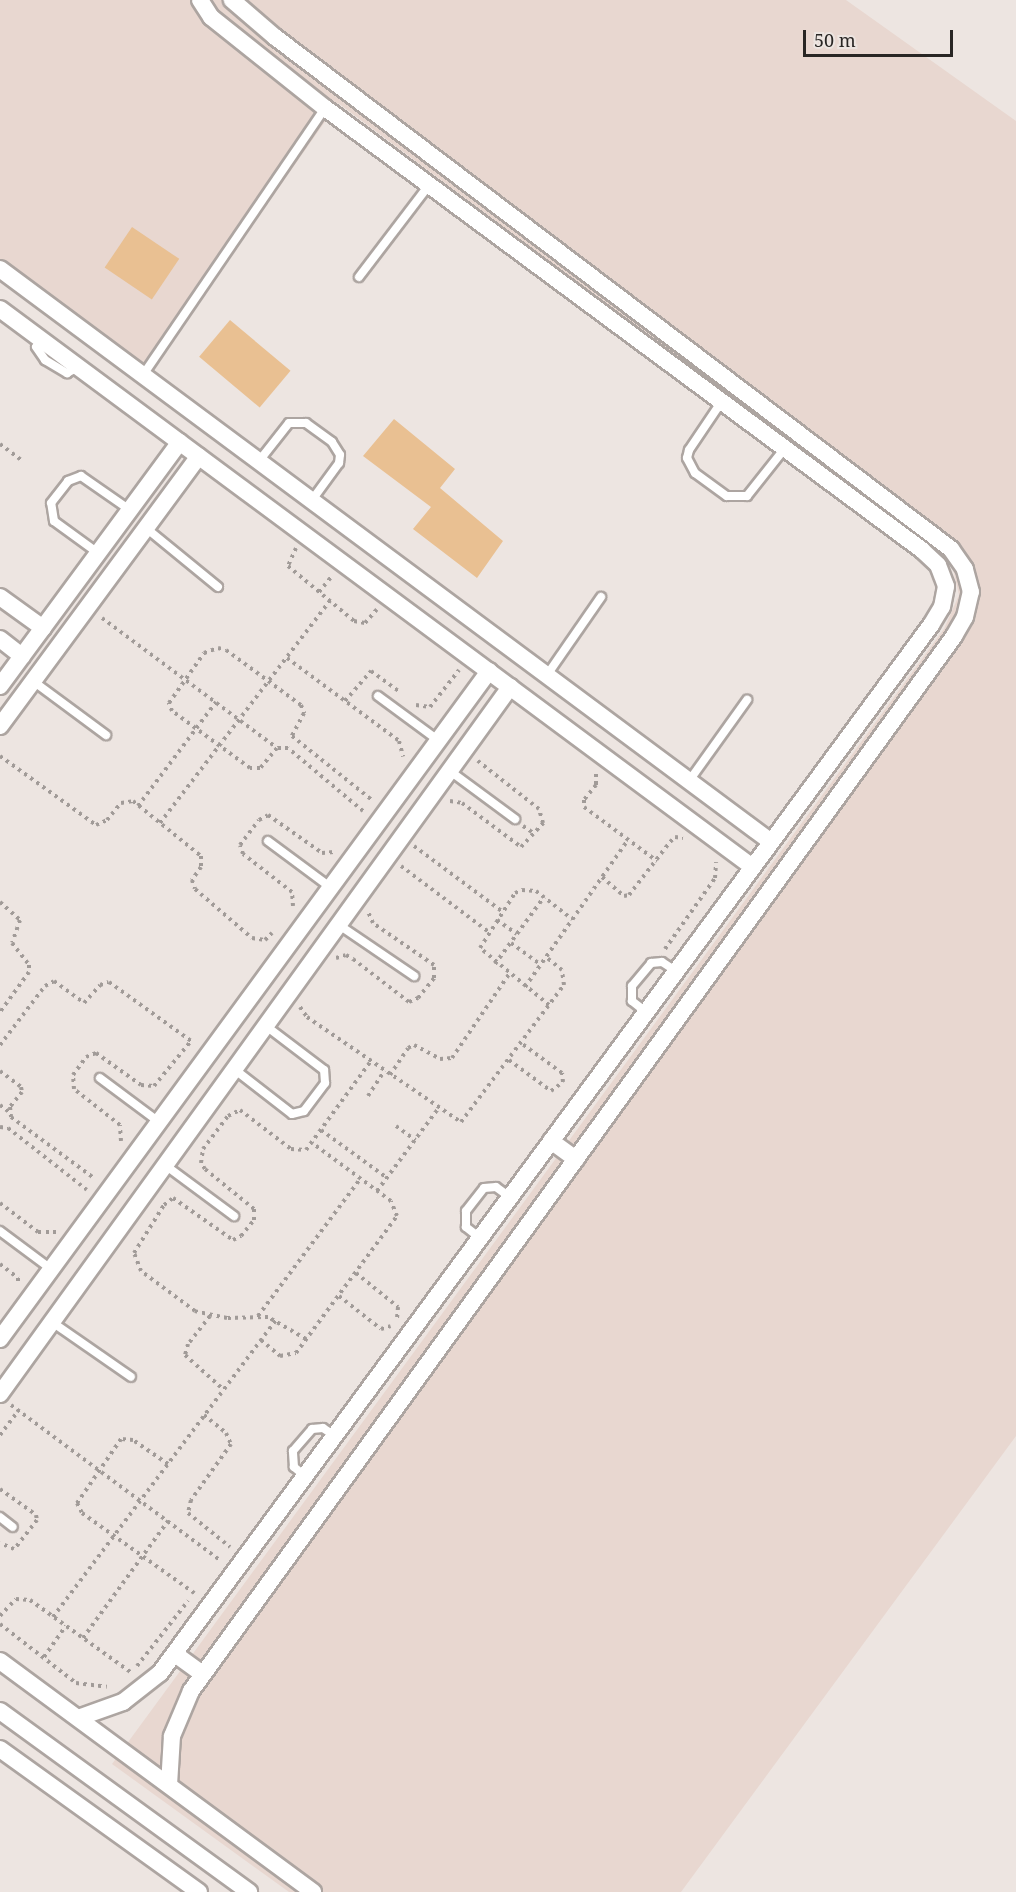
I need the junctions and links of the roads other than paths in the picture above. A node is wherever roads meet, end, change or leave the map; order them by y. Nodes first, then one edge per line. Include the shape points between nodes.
1 (200, 0) edge
2 (232, 0) edge
3 (325, 108) junction
4 (429, 185) junction
5 (0, 269) edge
6 (359, 277) dead end
7 (620, 299) junction
8 (0, 309) edge
9 (607, 317) junction
10 (142, 375) junction
11 (722, 401) junction
12 (180, 442) junction
13 (785, 448) junction
14 (199, 456) junction
15 (259, 461) junction
16 (312, 500) junction
17 (130, 510) junction
18 (146, 528) junction
19 (98, 553) junction
20 (218, 587) dead end
21 (0, 597) edge
22 (601, 597) dead end
23 (43, 628) junction
24 (0, 639) edge
25 (22, 656) junction
26 (489, 671) junction
27 (547, 675) junction
28 (33, 681) junction
29 (0, 686) edge
30 (510, 687) junction
31 (378, 696) dead end
32 (747, 700) dead end
33 (0, 726) edge
34 (106, 735) dead end
35 (438, 740) junction
36 (450, 771) junction
37 (689, 781) junction
38 (515, 819) dead end
39 (268, 841) dead end
40 (770, 841) junction
41 (751, 866) junction
42 (330, 887) junction
43 (339, 925) junction
44 (675, 971) junction
45 (414, 976) dead end
46 (646, 1012) junction
47 (266, 1026) junction
48 (234, 1069) junction
49 (100, 1078) dead end
50 (159, 1122) junction
51 (551, 1141) junction
52 (576, 1159) junction
53 (165, 1165) junction
54 (510, 1197) junction
55 (234, 1216) dead end
56 (0, 1231) edge
57 (480, 1238) junction
58 (51, 1269) junction
59 (52, 1322) junction
60 (0, 1339) edge
61 (131, 1377) dead end
62 (5, 1399) edge
63 (336, 1436) junction
64 (306, 1477) junction
65 (0, 1517) edge
66 (13, 1527) dead end
67 (175, 1653) junction
68 (0, 1661) edge
69 (203, 1674) junction
70 (0, 1711) edge
71 (78, 1718) junction
72 (0, 1749) edge
73 (169, 1785) junction
74 (199, 1892) edge
75 (249, 1892) edge
76 (314, 1892) edge

1 - 3 street via 219,24
2 - 7 street via 284,44
3 - 4 street
3 - 10 lane
4 - 6 lane
4 - 9 street
5 - 10 street
7 - 9 street
7 - 52 street via 951,549 965,568 970,592 965,617 954,636
8 - 12 street
9 - 11 street
10 - 15 street
11 - 13 street
11 - 13 lane via 689,450 687,458 695,473 727,496 747,496
12 - 14 street
12 - 17 street
13 - 40 street via 922,550 938,565 946,586 942,607 931,625
14 - 18 street
14 - 26 street
15 - 16 street
15 - 16 lane via 289,423 306,423 332,442 340,455 339,463
16 - 27 street
17 - 19 street
17 - 19 lane via 81,476 68,481 51,503 54,521
18 - 20 lane
18 - 28 street
19 - 23 street
21 - 23 street
22 - 27 lane
23 - 25 street
24 - 25 street
25 - 29 street
26 - 30 street
26 - 35 street
27 - 37 street
28 - 33 street
28 - 34 lane
30 - 36 street
30 - 41 street
31 - 35 lane
32 - 37 lane
35 - 42 street
36 - 38 lane
36 - 43 street
37 - 40 street
39 - 42 lane
40 - 41 street
41 - 44 street
42 - 50 street
43 - 45 lane
43 - 47 street
44 - 46 street
44 - 46 lane via 657,961 646,967 630,991 632,1001
46 - 51 street
47 - 48 street
47 - 48 lane via 324,1070 325,1083 304,1111 292,1114
48 - 53 street
49 - 50 lane
50 - 58 street
51 - 52 street
51 - 54 street
52 - 69 street
53 - 55 lane
53 - 59 street
54 - 57 street
54 - 57 lane via 490,1186 466,1211 466,1227
56 - 58 lane
57 - 63 street
58 - 60 street
59 - 61 lane
59 - 62 street
63 - 64 street
63 - 64 lane via 323,1428 312,1429 293,1451 291,1462
64 - 67 street
65 - 66 lane
67 - 69 street
67 - 71 street via 143,1689 123,1702
68 - 71 street
69 - 73 street via 180,1713 172,1736
70 - 75 street
71 - 73 street
72 - 74 street
73 - 76 street

